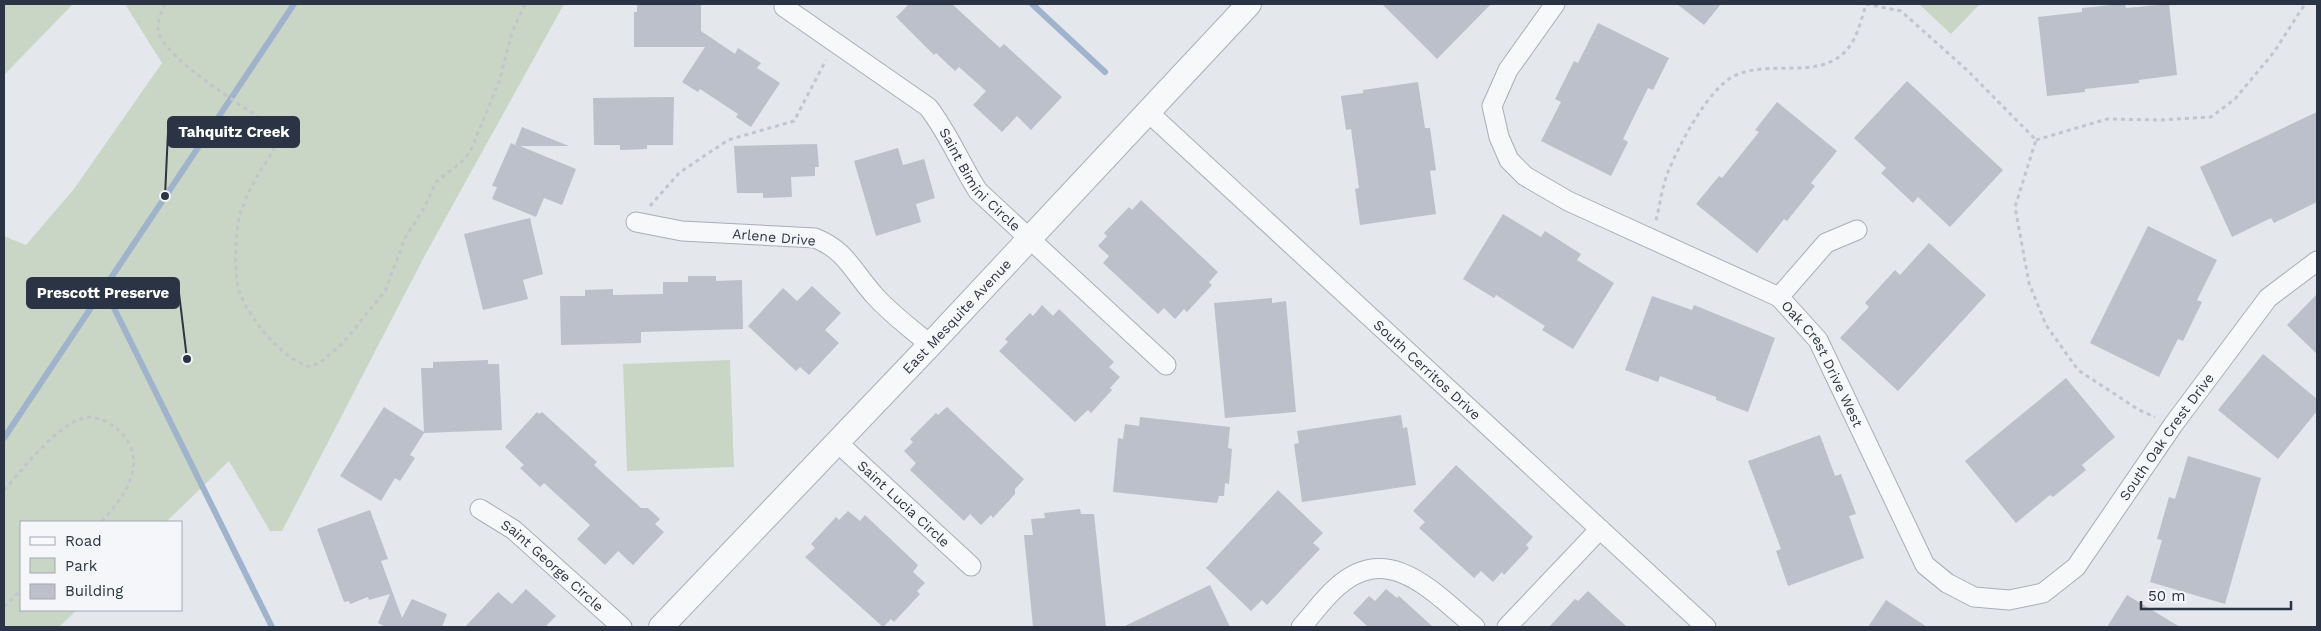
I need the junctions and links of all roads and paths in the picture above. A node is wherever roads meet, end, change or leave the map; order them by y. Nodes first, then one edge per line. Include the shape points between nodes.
1 (166, 4) edge
2 (525, 4) edge
3 (1249, 4) edge
4 (1555, 4) edge
5 (1866, 4) edge
6 (2305, 4) edge
7 (784, 7) dead end
8 (836, 44) junction
9 (1148, 112) junction
10 (2036, 140) junction
11 (636, 222) joint
12 (1857, 230) dead end
13 (1029, 240) junction
14 (1652, 241) junction
15 (2317, 261) edge
16 (1779, 297) junction
17 (930, 345) junction
18 (1166, 365) dead end
19 (2173, 425) junction
20 (836, 442) junction
21 (4, 490) edge
22 (480, 509) dead end
23 (102, 521) edge
24 (1600, 529) junction
25 (971, 566) dead end
26 (20, 591) edge
27 (2009, 600) joint
28 (4, 608) edge
29 (622, 627) edge
30 (661, 627) edge
31 (1301, 627) edge
32 (1475, 627) edge
33 (1507, 627) edge
34 (1706, 627) edge

1 - 2 path via 158,29 175,57 266,123 277,136 276,145 240,215 235,266 239,290 275,346 296,363 310,368 343,343 385,291 405,238 436,182 464,160 471,150 500,79 512,32
3 - 9 street, East Mesquite Avenue
4 - 14 street, Oak Crest Drive West via 1508,70 1492,106 1499,137 1509,160 1525,176 1568,201
5 - 10 path via 1901,11 1968,71
5 - 14 path via 1853,40 1840,57 1817,67 1770,67 1734,76 1705,102 1668,173
6 - 10 path via 2269,59 2236,98 2211,117 2107,119
7 - 8 street, Saint Bimini Circle
8 - 11 path via 794,121 728,140 679,173
8 - 13 street, Saint Bimini Circle via 928,107 944,128 978,191
9 - 13 street, East Mesquite Avenue
9 - 24 street, South Cerritos Drive
10 - 19 path via 2015,207 2029,283 2046,325 2078,370 2139,410
11 - 17 street, Arlene Drive via 682,231 815,238 831,244 875,297
12 - 16 street via 1826,243
13 - 17 street, East Mesquite Avenue
13 - 18 street, Saint Bimini Circle
14 - 16 street, Oak Crest Drive West
15 - 19 street, South Oak Crest Drive via 2268,298
16 - 27 street, Oak Crest Drive West via 1818,340 1925,565 1947,583 1974,596
17 - 20 street, East Mesquite Avenue
19 - 27 street, South Oak Crest Drive via 2076,567 2043,593
20 - 25 street, Saint Lucia Circle
20 - 30 street, East Mesquite Avenue
21 - 23 path via 62,428 84,417 105,421 121,432 132,448 134,469 127,490
22 - 29 street, Saint George Circle via 514,530
24 - 33 street
24 - 34 street, South Cerritos Drive
26 - 28 path
31 - 32 street via 1337,586 1360,572 1380,567 1415,578

